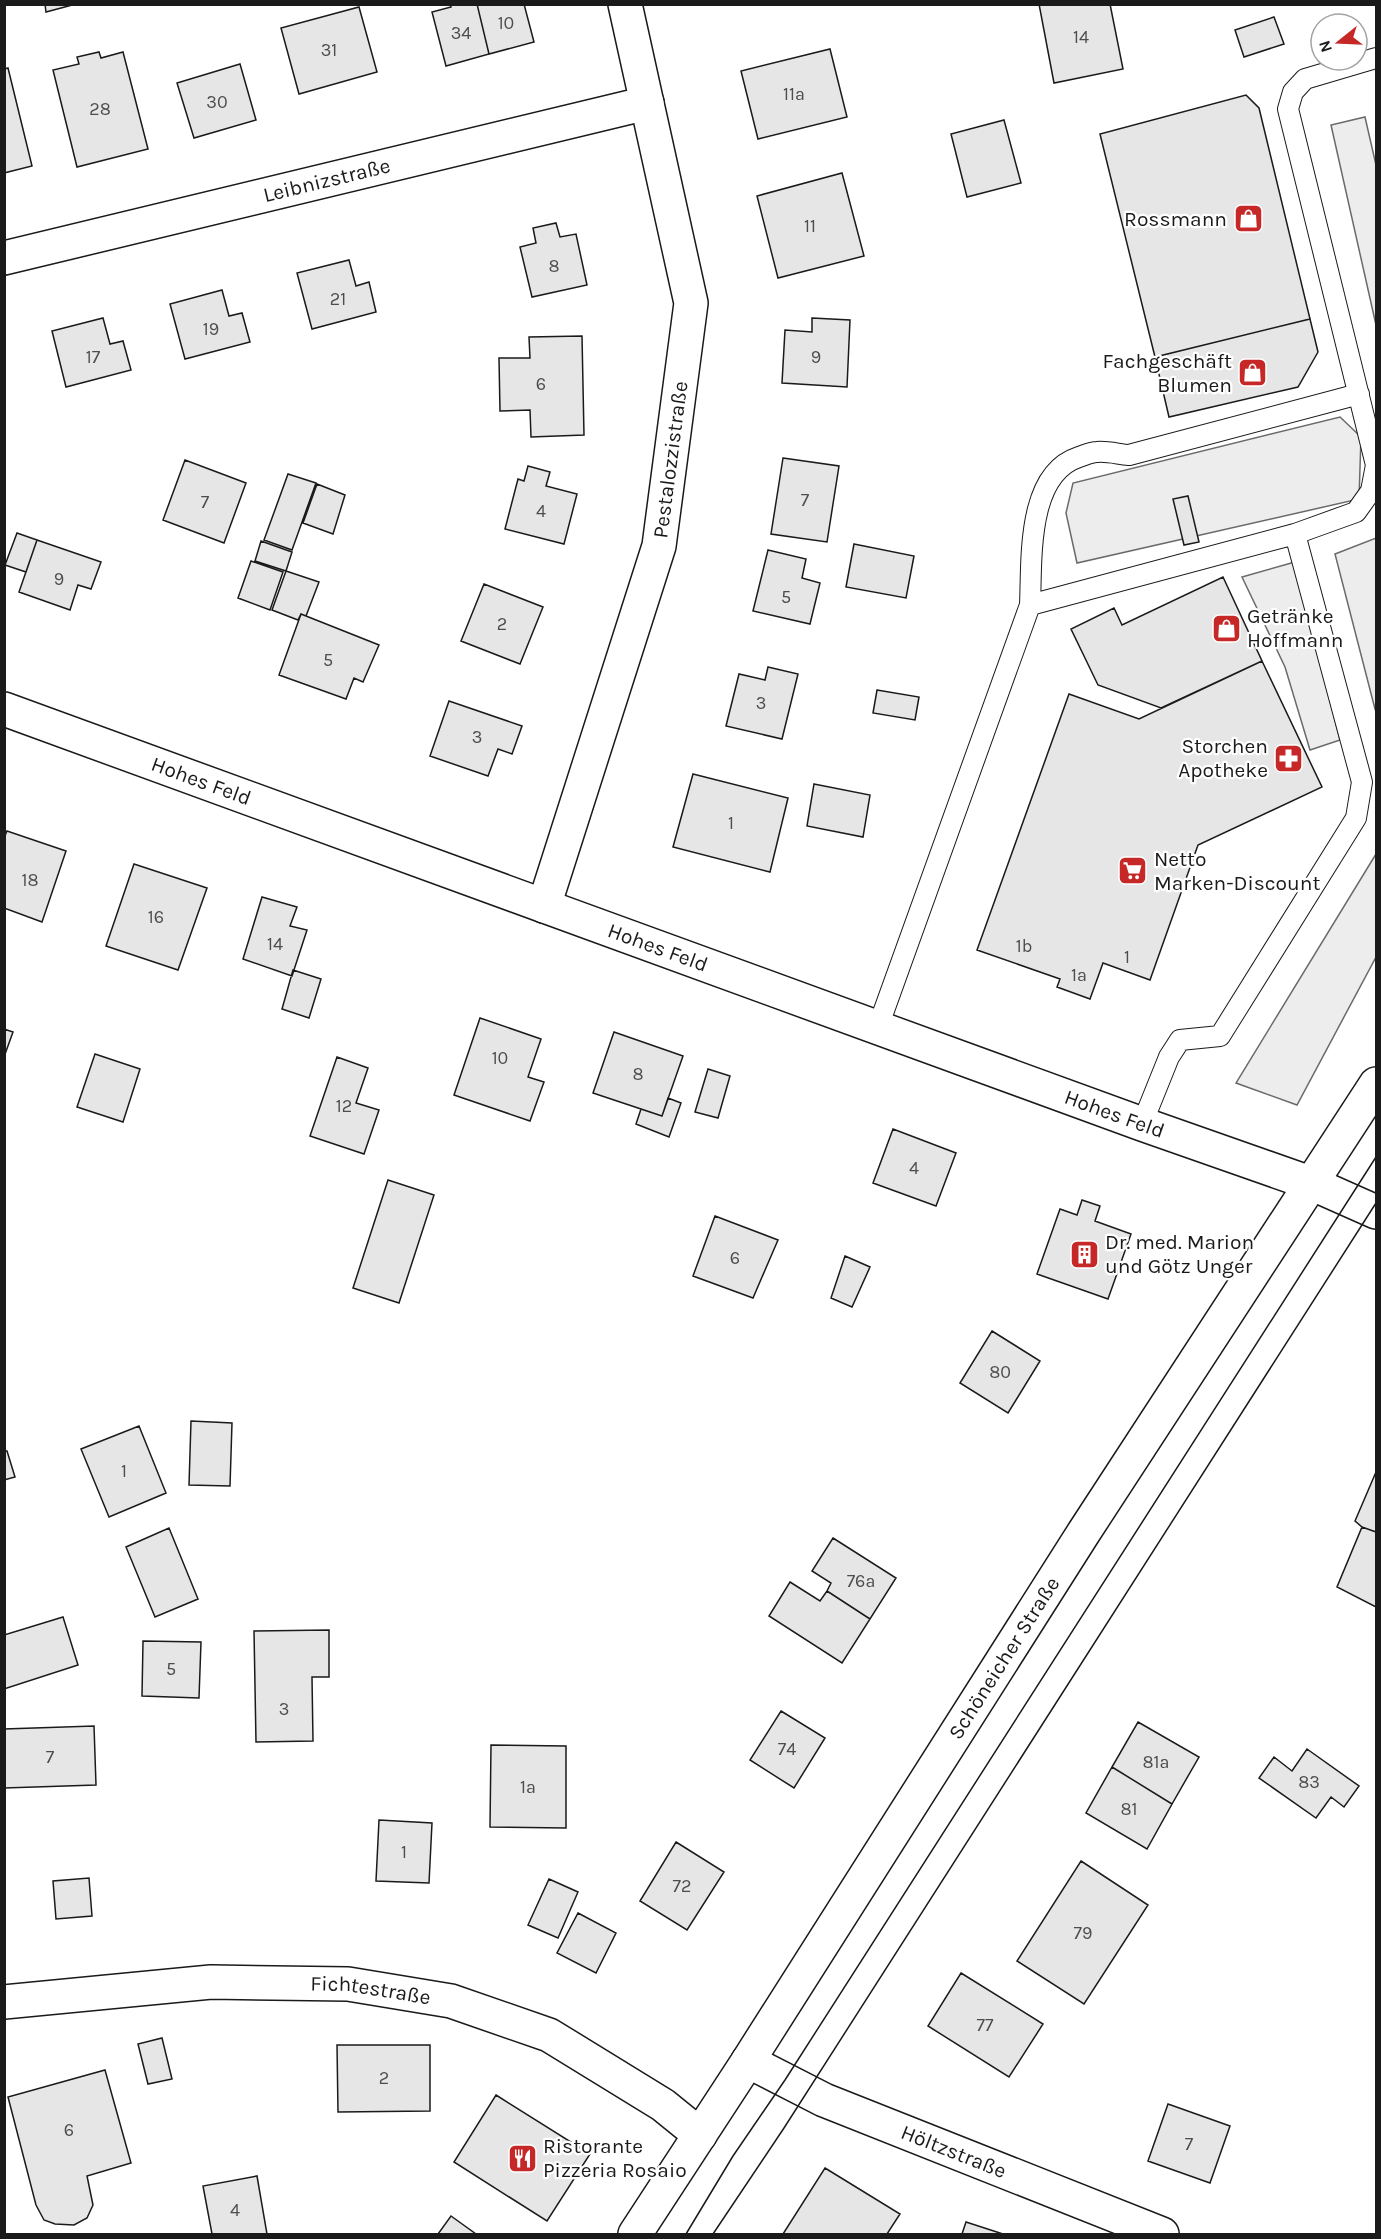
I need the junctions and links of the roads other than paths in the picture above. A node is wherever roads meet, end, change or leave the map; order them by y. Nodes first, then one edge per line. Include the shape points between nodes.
1 (625, 4) edge
2 (1377, 58) edge
3 (647, 103) junction
4 (4, 258) edge
5 (1359, 394) junction
6 (1294, 534) junction
7 (1030, 605) junction
8 (4, 709) edge
9 (544, 906) junction
10 (878, 1027) junction
11 (1377, 1084) edge
12 (1142, 1124) junction
13 (1313, 1184) junction
14 (1377, 1212) edge
15 (4, 2002) edge
16 (748, 2061) junction
17 (700, 2135) junction
18 (634, 2235) edge
19 (1162, 2235) edge

1 - 3 street, Pestalozzistraße
2 - 5 lane via 1305,79 1293,92 1288,109
3 - 4 street, Leibnizstraße
3 - 9 street, Pestalozzistraße via 691,303 658,546
5 - 6 lane via 1376,465 1371,491 1356,512
5 - 7 lane via 1129,455 1095,452 1071,459 1054,474 1037,512
6 - 7 lane
6 - 12 lane via 1362,782 1356,818 1220,1036 1180,1041 1169,1057
7 - 10 lane
8 - 9 street, Hohes Feld
9 - 10 street, Hohes Feld
10 - 12 street, Hohes Feld
11 - 13 street, Schöneicher Straße
12 - 13 street, Hohes Feld
13 - 14 street, Hohes Feld
13 - 16 street, Schöneicher Straße via 1084,1532
15 - 17 street, Fichtestraße via 211,1982 348,1984 451,2001 549,2035 663,2105
16 - 17 street, Schöneicher Straße
16 - 19 street, Höltzstraße via 824,2100
17 - 18 street, Schöneicher Straße

